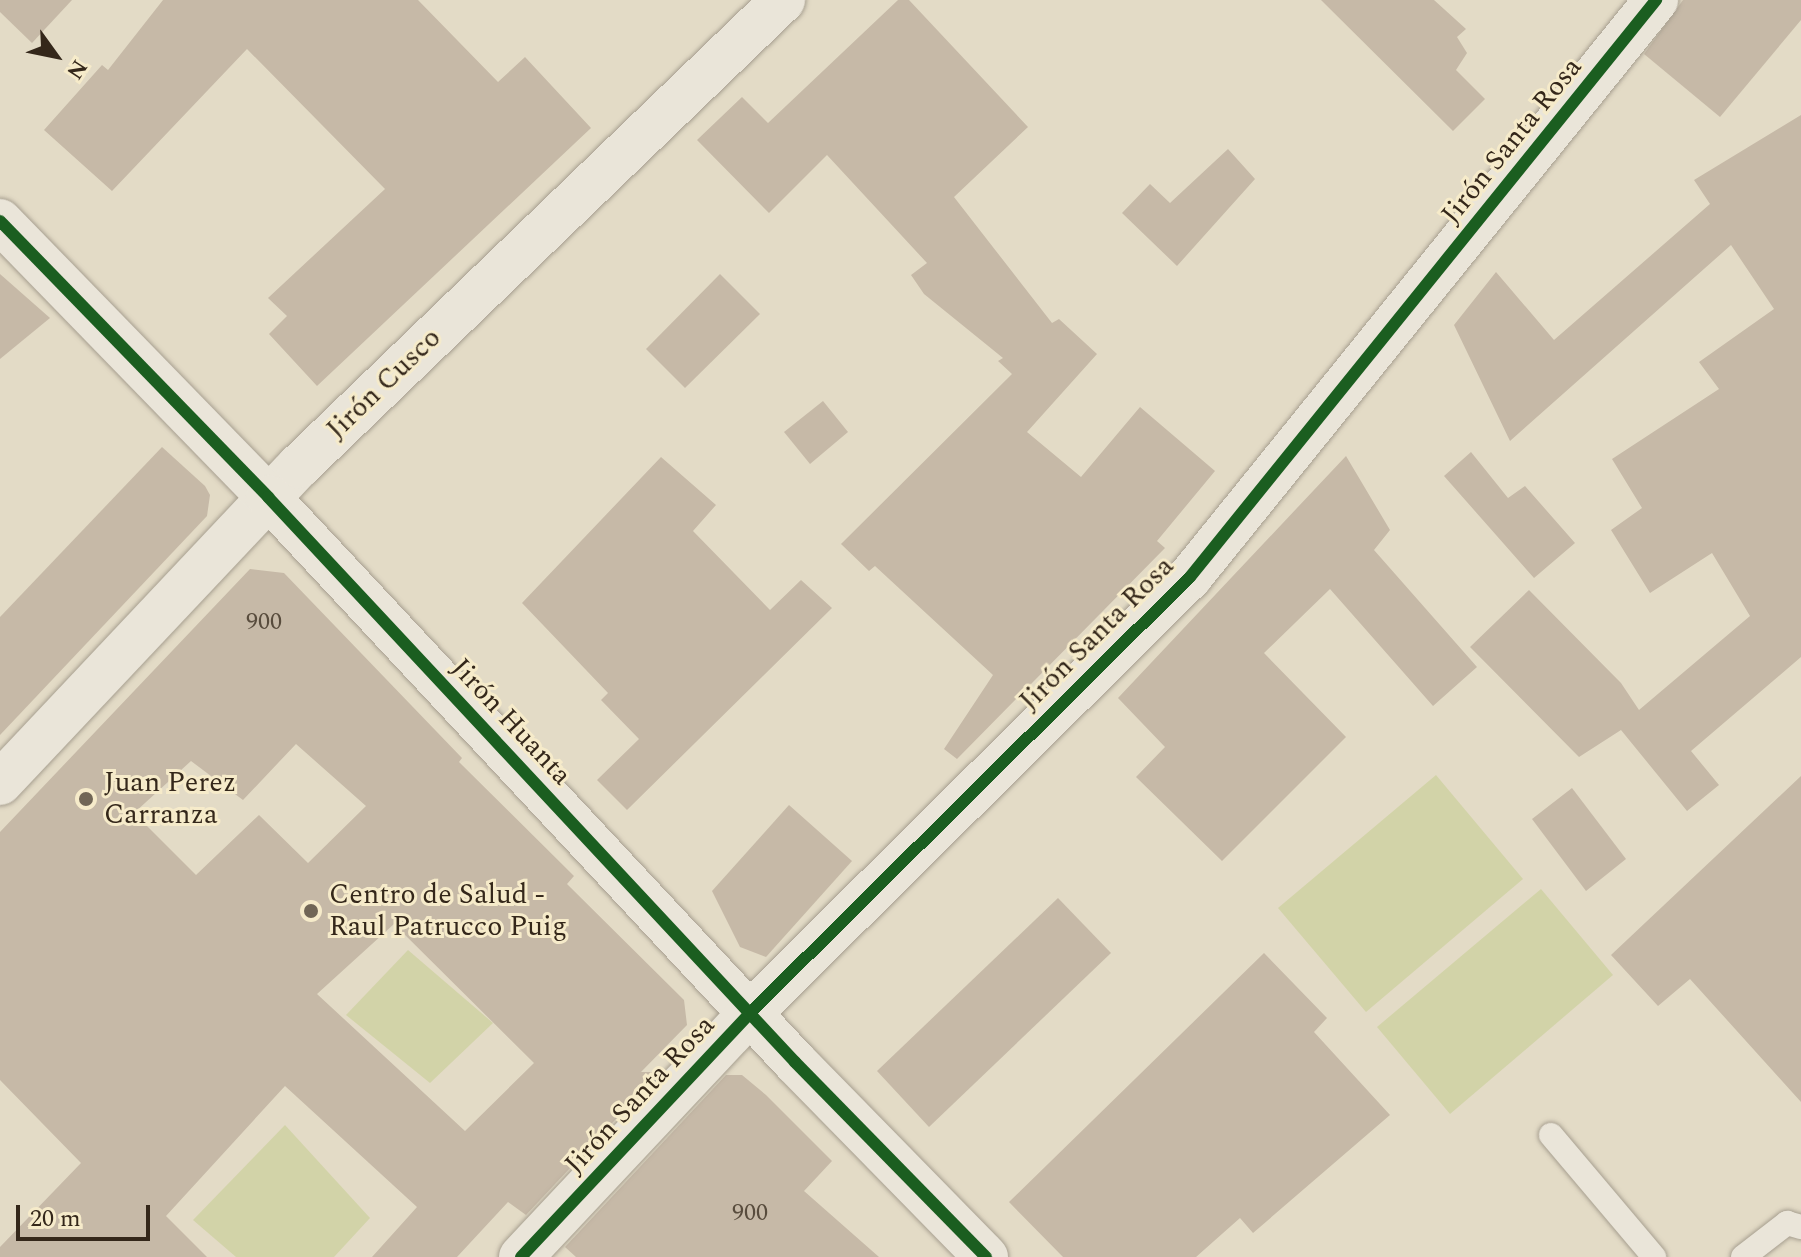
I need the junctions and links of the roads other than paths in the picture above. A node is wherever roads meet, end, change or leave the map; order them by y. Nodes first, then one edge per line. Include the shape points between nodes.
1 (783, 0) edge
2 (1656, 0) edge
3 (0, 221) edge
4 (268, 497) junction
5 (0, 783) edge
6 (750, 1013) junction
7 (1551, 1135) dead end
8 (1801, 1227) edge
9 (521, 1257) edge
10 (986, 1257) edge
11 (1654, 1257) edge
12 (1743, 1257) edge

1 - 4 street, Jirón Cusco
2 - 6 street, Jirón Santa Rosa via 1190,577
3 - 4 street, Jirón Huanta
4 - 5 street, Jirón Cusco
4 - 6 street, Jirón Huanta
6 - 9 street, Jirón Santa Rosa
6 - 10 street, Jirón Huanta
7 - 11 lane
8 - 12 lane via 1787,1223

